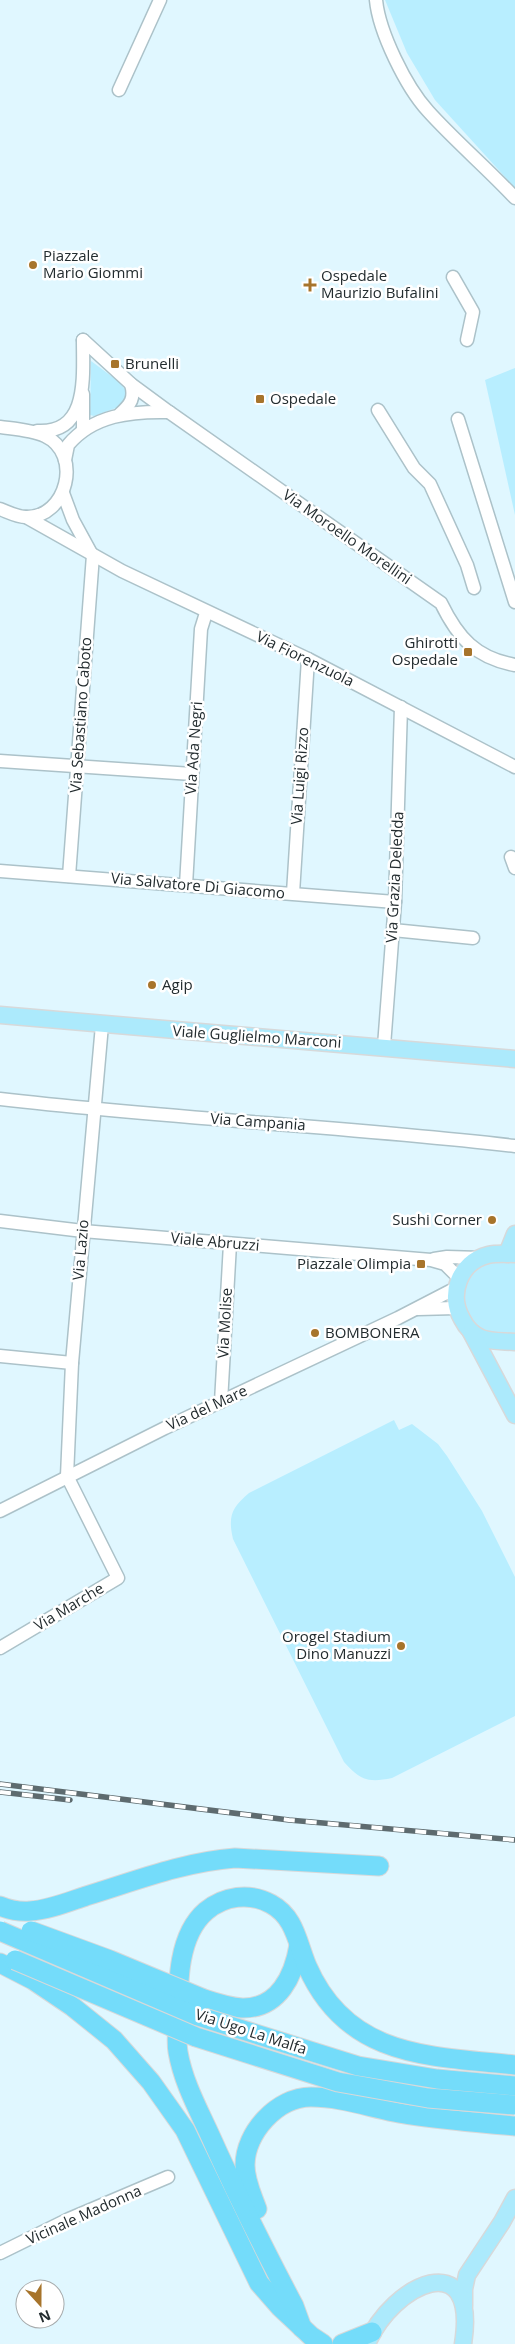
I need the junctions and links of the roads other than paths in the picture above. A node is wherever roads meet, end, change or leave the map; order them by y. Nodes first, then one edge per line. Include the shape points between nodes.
1 (160, 0) edge
2 (376, 0) edge
3 (120, 90) dead end
4 (515, 198) edge
5 (453, 277) dead end
6 (467, 340) dead end
7 (131, 384) junction
8 (83, 388) junction
9 (378, 410) dead end
10 (169, 412) junction
11 (120, 414) junction
12 (458, 419) dead end
13 (0, 427) edge
14 (83, 429) junction
15 (27, 431) junction
16 (66, 463) junction
17 (63, 493) junction
18 (0, 508) edge
19 (26, 517) junction
20 (93, 555) junction
21 (474, 588) dead end
22 (515, 602) edge
23 (206, 613) junction
24 (308, 659) junction
25 (515, 665) edge
26 (401, 707) junction
27 (0, 761) edge
28 (78, 767) junction
29 (515, 767) edge
30 (192, 774) junction
31 (0, 871) edge
32 (69, 876) junction
33 (186, 885) junction
34 (293, 894) junction
35 (395, 902) junction
36 (393, 930) junction
37 (473, 938) dead end
38 (0, 1015) edge
39 (102, 1025) junction
40 (384, 1046) junction
41 (515, 1059) edge
42 (0, 1100) edge
43 (94, 1110) junction
44 (515, 1146) edge
45 (0, 1221) edge
46 (83, 1231) junction
47 (515, 1234) edge
48 (230, 1244) junction
49 (511, 1254) edge
50 (481, 1258) junction
51 (431, 1260) junction
52 (458, 1283) junction
53 (456, 1308) junction
54 (416, 1309) junction
55 (471, 1332) junction
56 (515, 1342) edge
57 (0, 1356) edge
58 (72, 1362) junction
59 (221, 1402) junction
60 (515, 1415) edge
61 (67, 1476) junction
62 (0, 1511) edge
63 (0, 1648) edge
64 (379, 1866) dead end
65 (0, 1906) edge
66 (0, 1920) edge
67 (0, 1931) edge
68 (299, 1945) junction
69 (5, 1959) edge
70 (515, 2066) edge
71 (515, 2086) edge
72 (515, 2105) edge
73 (515, 2126) edge
74 (168, 2177) dead end
75 (515, 2198) edge
76 (0, 2253) edge
77 (477, 2258) junction
78 (279, 2277) junction
79 (434, 2282) junction
80 (464, 2306) junction
81 (302, 2328) junction
82 (370, 2338) edge
83 (325, 2344) edge
84 (342, 2344) edge
85 (463, 2344) edge

1 - 3 street
2 - 4 street via 391,50 426,110
5 - 6 street via 473,312
7 - 8 street, Via Moroello Morellini via 82,340
7 - 10 street, Via Moroello Morellini
7 - 11 street via 134,394 131,404
8 - 14 street
8 - 15 street via 64,428 52,432
9 - 21 street via 414,468 430,484 467,565
10 - 11 street
10 - 25 street, Via Moroello Morellini via 441,603 453,627 478,653
11 - 14 street
12 - 22 street
13 - 15 street
14 - 16 street via 68,445
15 - 16 street via 46,436 59,447
16 - 17 street
17 - 19 street via 50,508
17 - 20 street via 73,520
18 - 19 street, Via Fiorenzuola
19 - 20 street, Via Fiorenzuola
20 - 23 street, Via Fiorenzuola
20 - 28 street, Via Sebastiano Caboto
23 - 24 street, Via Fiorenzuola
23 - 30 street, Via Ada Negri via 201,629
24 - 26 street, Via Fiorenzuola
24 - 34 street, Via Luigi Rizzo
26 - 29 street, Via Fiorenzuola
26 - 35 street, Via Grazia Deledda
27 - 28 street
28 - 30 street
28 - 32 street, Via Sebastiano Caboto
30 - 33 street, Via Ada Negri
31 - 32 street, Via Salvatore Di Giacomo
32 - 33 street, Via Salvatore Di Giacomo
33 - 34 street, Via Salvatore Di Giacomo
34 - 35 street, Via Salvatore Di Giacomo
35 - 36 street, Via Grazia Deledda
36 - 37 street
36 - 40 street, Via Grazia Deledda
38 - 39 main road, Viale Guglielmo Marconi
39 - 40 main road, Viale Guglielmo Marconi
39 - 43 street, Via Lazio
40 - 41 main road, Viale Guglielmo Marconi
42 - 43 street, Via Campania
43 - 44 street, Via Campania via 349,1128
43 - 46 street, Via Lazio
45 - 46 street, Viale Abruzzi
46 - 48 street, Viale Abruzzi
46 - 58 street, Via Lazio
47 - 49 main road
48 - 51 street, Viale Abruzzi
48 - 59 street, Via Molise
49 - 50 main road
50 - 51 street, Viale Abruzzi
50 - 52 main road via 467,1268
51 - 52 street, Viale Abruzzi via 445,1264
52 - 53 main road
52 - 54 street, Via del Mare
53 - 54 street, Via del Mare
53 - 55 main road
54 - 59 street, Via del Mare
55 - 56 main road via 490,1340
55 - 60 main road
57 - 58 street
58 - 61 street, Via Lazio
59 - 61 street, Via del Mare
61 - 62 street, Via del Mare
61 - 63 street, Via Marche via 118,1578
64 - 65 highway via 235,1858 191,1864 48,1908 12,1911
66 - 68 highway, bridge via 204,1999 244,2008 276,1995 291,1976
67 - 71 highway, Via Ugo La Malfa, bridge via 198,2016 358,2066 437,2079
68 - 70 highway via 315,1981 331,2006 350,2024 379,2043 421,2055
68 - 78 highway via 290,1920 270,1904 248,1896 227,1899 205,1912 197,1922 179,1970 178,2051 187,2085
69 - 72 highway, Via Ugo La Malfa, bridge via 196,2037 338,2082 428,2098
69 - 81 highway via 114,2040 151,2082 185,2130 259,2283
73 - 78 highway via 411,2115 309,2097 289,2102 258,2126 245,2163 246,2179
74 - 76 street, Vicinale Madonna
75 - 77 main road
77 - 79 main road via 465,2268
77 - 80 main road via 467,2275
78 - 81 highway
79 - 80 main road via 448,2284 458,2292
79 - 82 main road via 406,2294 390,2309
80 - 85 main road via 466,2326
81 - 83 highway
82 - 84 highway

